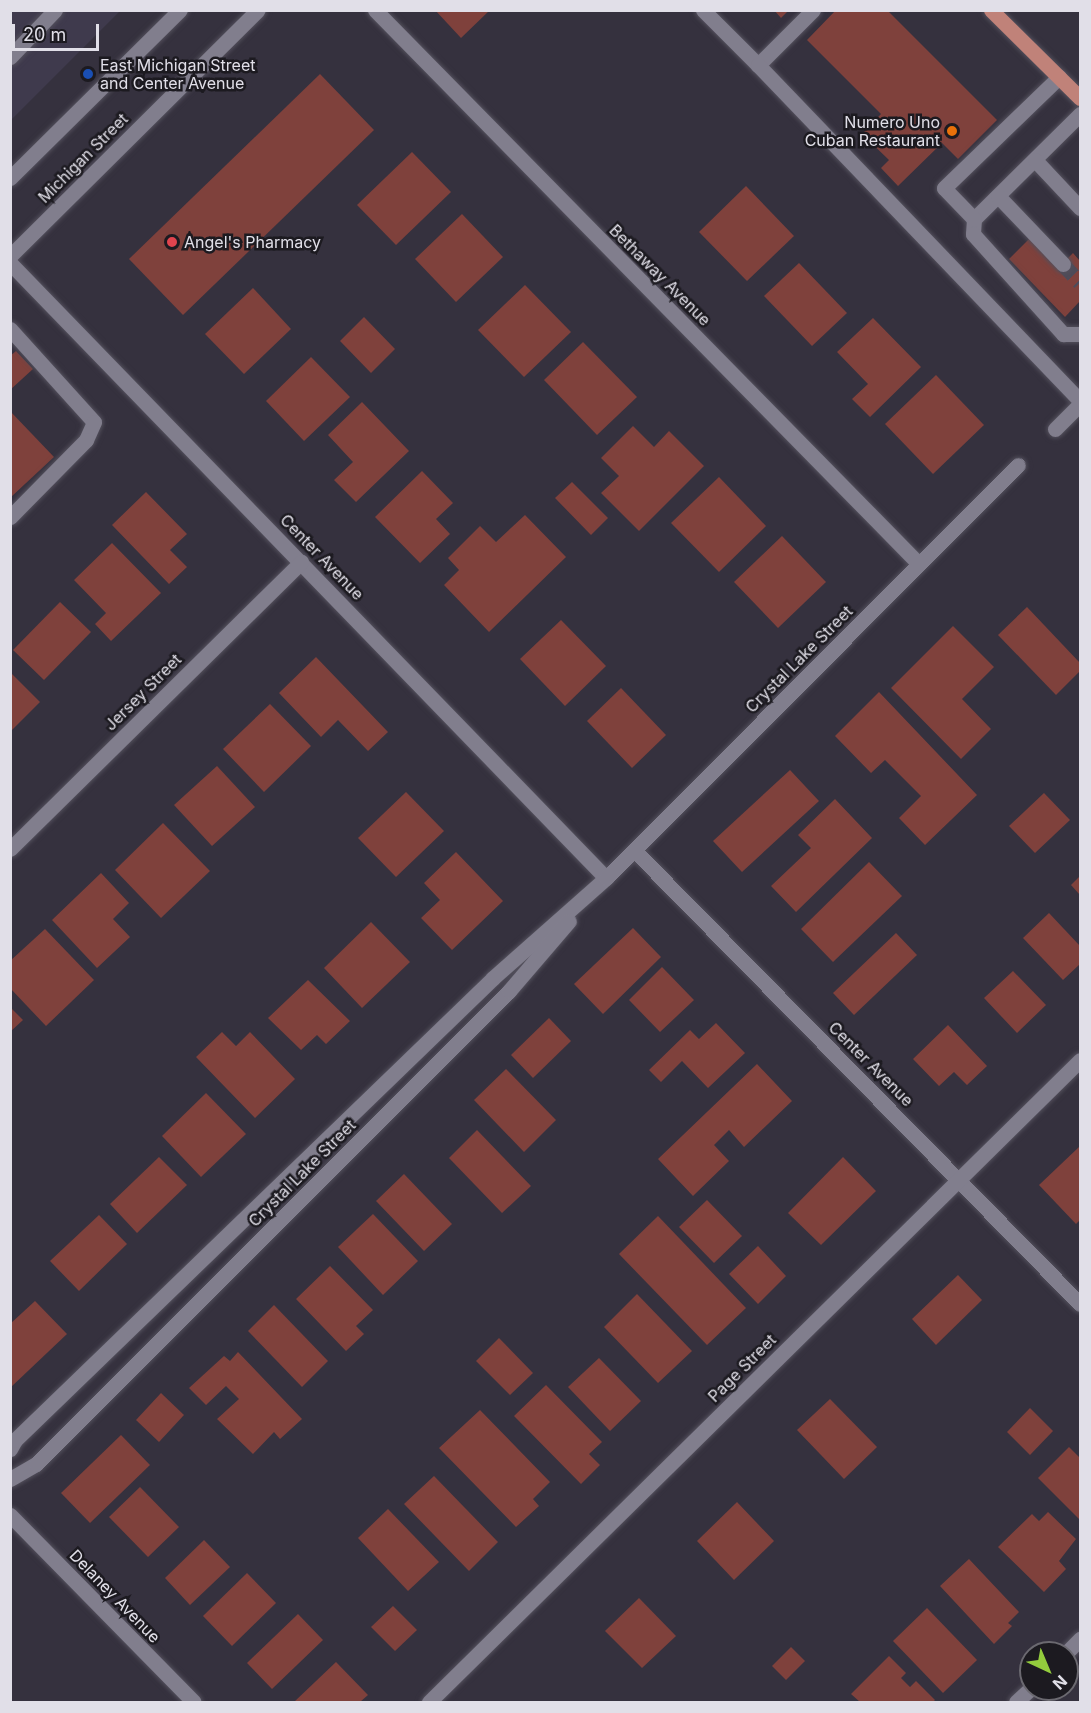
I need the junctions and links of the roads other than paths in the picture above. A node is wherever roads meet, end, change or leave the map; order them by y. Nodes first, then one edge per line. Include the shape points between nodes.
1 (55, 10) edge
2 (180, 10) edge
3 (258, 10) edge
4 (375, 10) edge
5 (703, 10) edge
6 (813, 10) edge
7 (991, 10) edge
8 (10, 57) edge
9 (758, 65) junction
10 (1059, 77) junction
11 (1080, 97) edge
12 (1080, 114) edge
13 (1035, 160) junction
14 (10, 178) edge
15 (998, 196) junction
16 (1080, 208) edge
17 (974, 219) junction
18 (10, 256) edge
19 (10, 263) edge
20 (1063, 264) tunnel mouth
21 (10, 329) edge
22 (1080, 334) edge
23 (1080, 403) edge
24 (1055, 429) dead end
25 (1018, 465) dead end
26 (10, 517) edge
27 (302, 562) junction
28 (919, 564) junction
29 (10, 849) edge
30 (634, 850) junction
31 (606, 878) junction
32 (1080, 1060) edge
33 (959, 1179) junction
34 (1080, 1304) edge
35 (10, 1449) edge
36 (10, 1479) edge
37 (10, 1515) edge
38 (194, 1702) edge
39 (429, 1702) edge

1 - 8 street
2 - 14 street
3 - 18 street, Michigan Street
4 - 28 street, Bethaway Avenue
5 - 9 street
6 - 9 street
7 - 10 main road
9 - 23 street
10 - 11 main road
10 - 17 street via 944,188
12 - 13 street
13 - 15 street
13 - 16 street
15 - 17 street
15 - 20 street
17 - 22 street via 973,234 1063,334
19 - 27 street, Center Avenue
21 - 26 street via 94,422 86,440
23 - 24 street
25 - 28 street, Crystal Lake Street
27 - 29 street, Jersey Street
27 - 31 street, Center Avenue
28 - 30 street, Crystal Lake Street
30 - 31 street, Crystal Lake Street
30 - 33 street, Center Avenue
31 - 35 street, Crystal Lake Street via 494,978
31 - 36 street, Crystal Lake Street via 501,1000 36,1464
32 - 33 street, Page Street
33 - 34 street, Center Avenue
33 - 39 street, Page Street
37 - 38 street, Delaney Avenue

